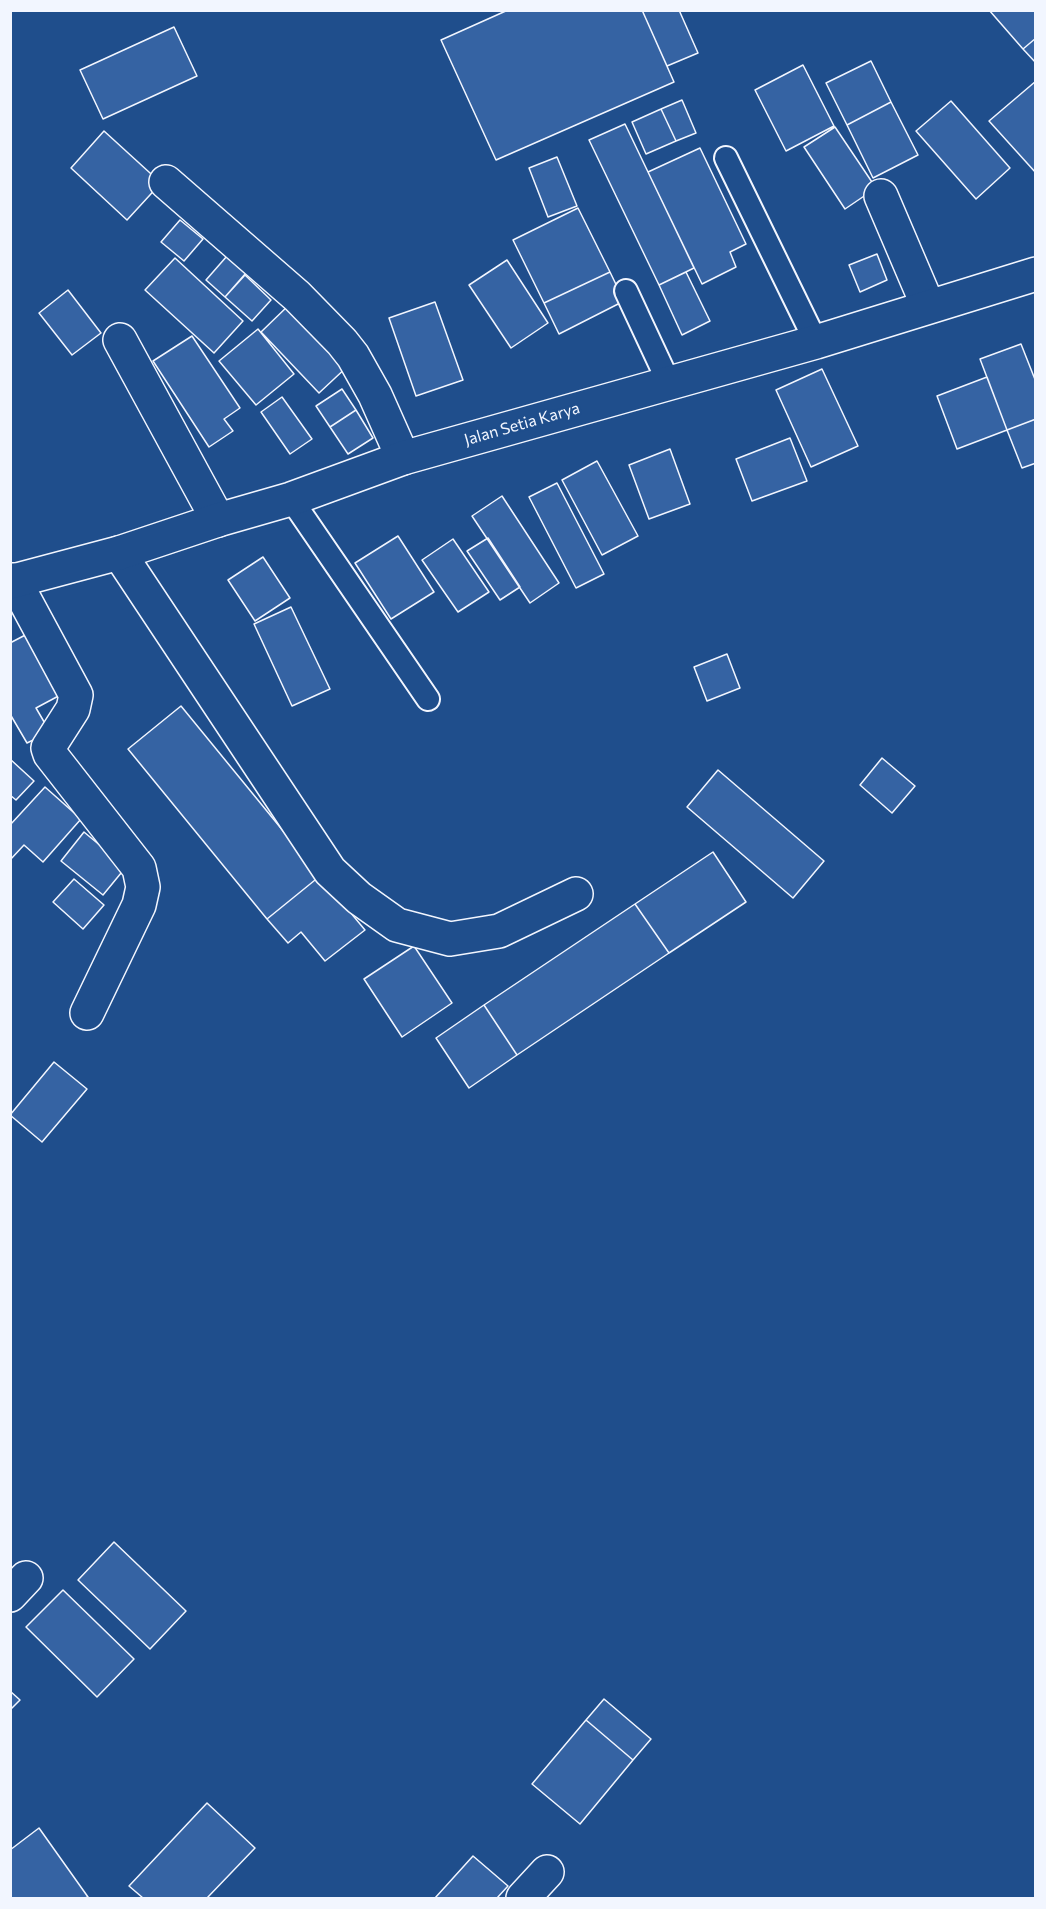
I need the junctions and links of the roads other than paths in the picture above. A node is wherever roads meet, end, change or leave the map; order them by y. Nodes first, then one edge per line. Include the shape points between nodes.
1 (726, 158) dead end
2 (166, 182) dead end
3 (881, 196) dead end
4 (1035, 274) edge
5 (626, 291) dead end
6 (928, 306) junction
7 (120, 340) dead end
8 (816, 342) junction
9 (669, 382) junction
10 (403, 458) junction
11 (291, 499) junction
12 (218, 520) junction
13 (119, 553) junction
14 (12, 581) edge
15 (428, 699) dead end
16 (576, 894) dead end
17 (87, 1013) dead end
18 (547, 1872) dead end
19 (523, 1899) edge

1 - 8 lane
2 - 10 street via 297,296 342,342 375,395
3 - 6 street
4 - 6 street, Jalan Setia Karya
5 - 9 lane
6 - 8 street, Jalan Setia Karya
7 - 12 street
8 - 9 street, Jalan Setia Karya
9 - 10 street, Jalan Setia Karya
10 - 11 street, Jalan Setia Karya
11 - 12 street, Jalan Setia Karya
11 - 15 lane
12 - 13 street, Jalan Setia Karya
13 - 14 street, Jalan Setia Karya
13 - 16 street via 330,871 359,898 397,925 450,939 499,931
14 - 17 street via 76,695 73,709 48,747 50,754 139,868 143,887 139,905
18 - 19 street

